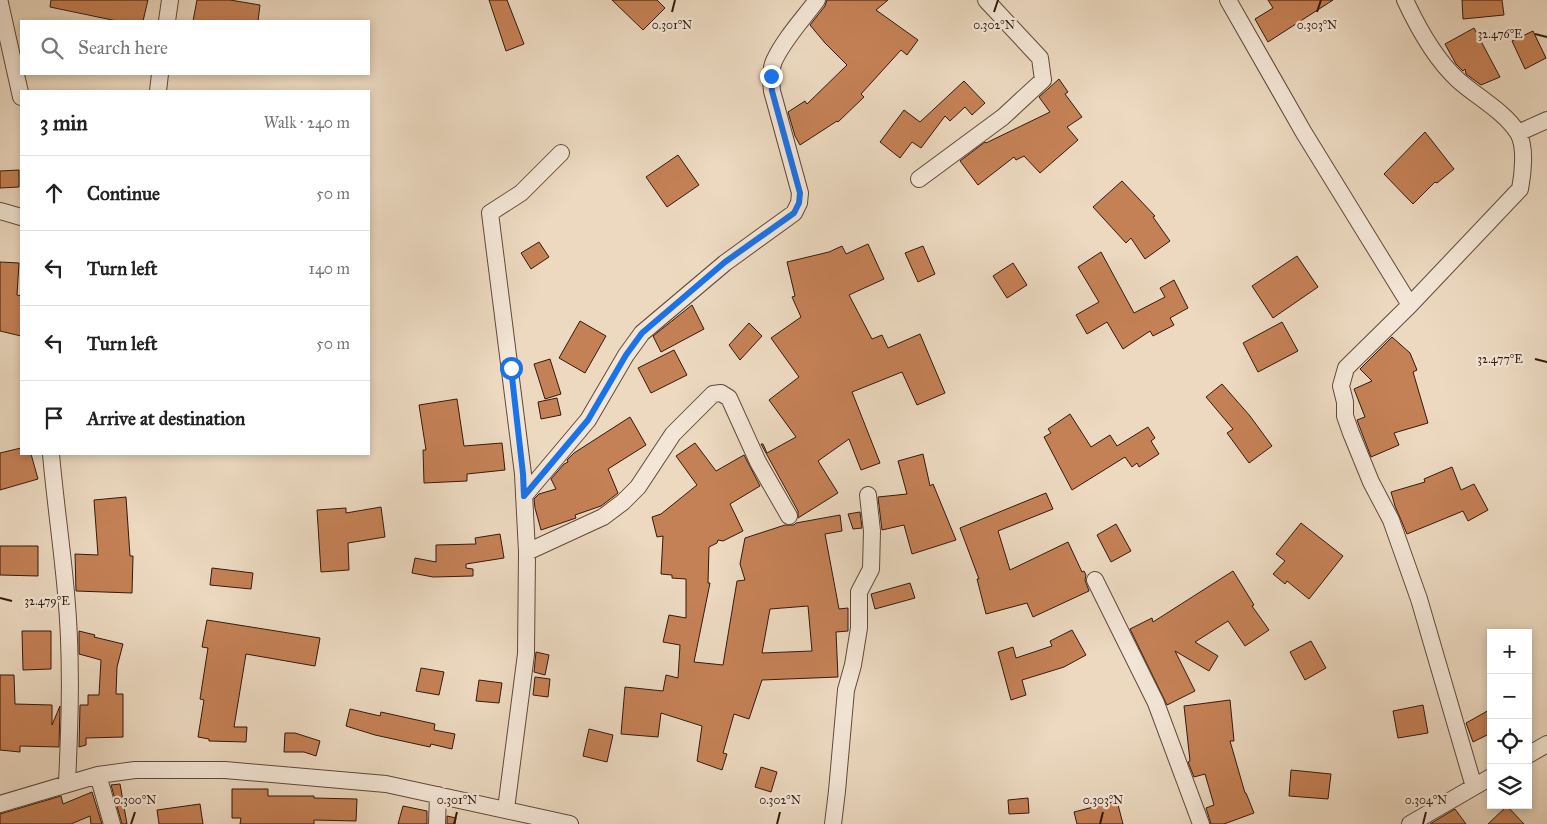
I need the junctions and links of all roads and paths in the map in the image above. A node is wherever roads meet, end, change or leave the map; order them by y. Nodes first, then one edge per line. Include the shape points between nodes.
1 (170, 0) edge
2 (817, 0) edge
3 (986, 0) edge
4 (1228, 0) edge
5 (1405, 0) edge
6 (0, 4) edge
7 (167, 20) edge
8 (160, 75) edge
9 (158, 90) edge
10 (20, 93) edge
11 (1547, 120) edge
12 (1518, 134) junction
13 (561, 153) dead end
14 (919, 179) dead end
15 (0, 212) edge
16 (20, 217) edge
17 (1410, 305) junction
18 (50, 455) edge
19 (868, 495) dead end
20 (524, 496) junction
21 (789, 516) dead end
22 (527, 552) junction
23 (1096, 580) dead end
24 (1547, 744) edge
25 (1532, 753) edge
26 (98, 775) junction
27 (1487, 780) edge
28 (67, 783) junction
29 (1474, 787) junction
30 (438, 794) junction
31 (0, 804) edge
32 (506, 809) junction
33 (112, 824) edge
34 (436, 824) edge
35 (570, 824) edge
36 (832, 824) edge
37 (1201, 824) edge
38 (1410, 824) edge

1 - 7 street
2 - 20 street via 774,61 771,76 772,91 800,193 794,213 725,262 642,333 588,420
3 - 14 street via 1040,58 1043,80 1003,117
4 - 17 street via 1304,133
5 - 12 street via 1434,52 1450,72 1502,115
6 - 10 street
8 - 9 street
11 - 12 street
12 - 17 street via 1523,166 1520,189
13 - 20 street via 521,193 490,213
15 - 16 street
17 - 29 street via 1346,368 1341,386 1345,416 1407,562
18 - 28 street via 67,612 71,695
19 - 36 street via 872,530 871,569 859,592 859,628 846,690 838,791
20 - 22 street
21 - 22 street via 758,462 729,398 721,393 713,394 673,434 638,487 623,502 604,517
22 - 32 street via 526,654
23 - 37 street via 1156,703
24 - 25 street
26 - 28 street
26 - 30 street via 135,770 225,770 386,784
26 - 33 street
27 - 29 street
28 - 31 street
29 - 38 street
30 - 32 street
30 - 34 street
32 - 35 street

